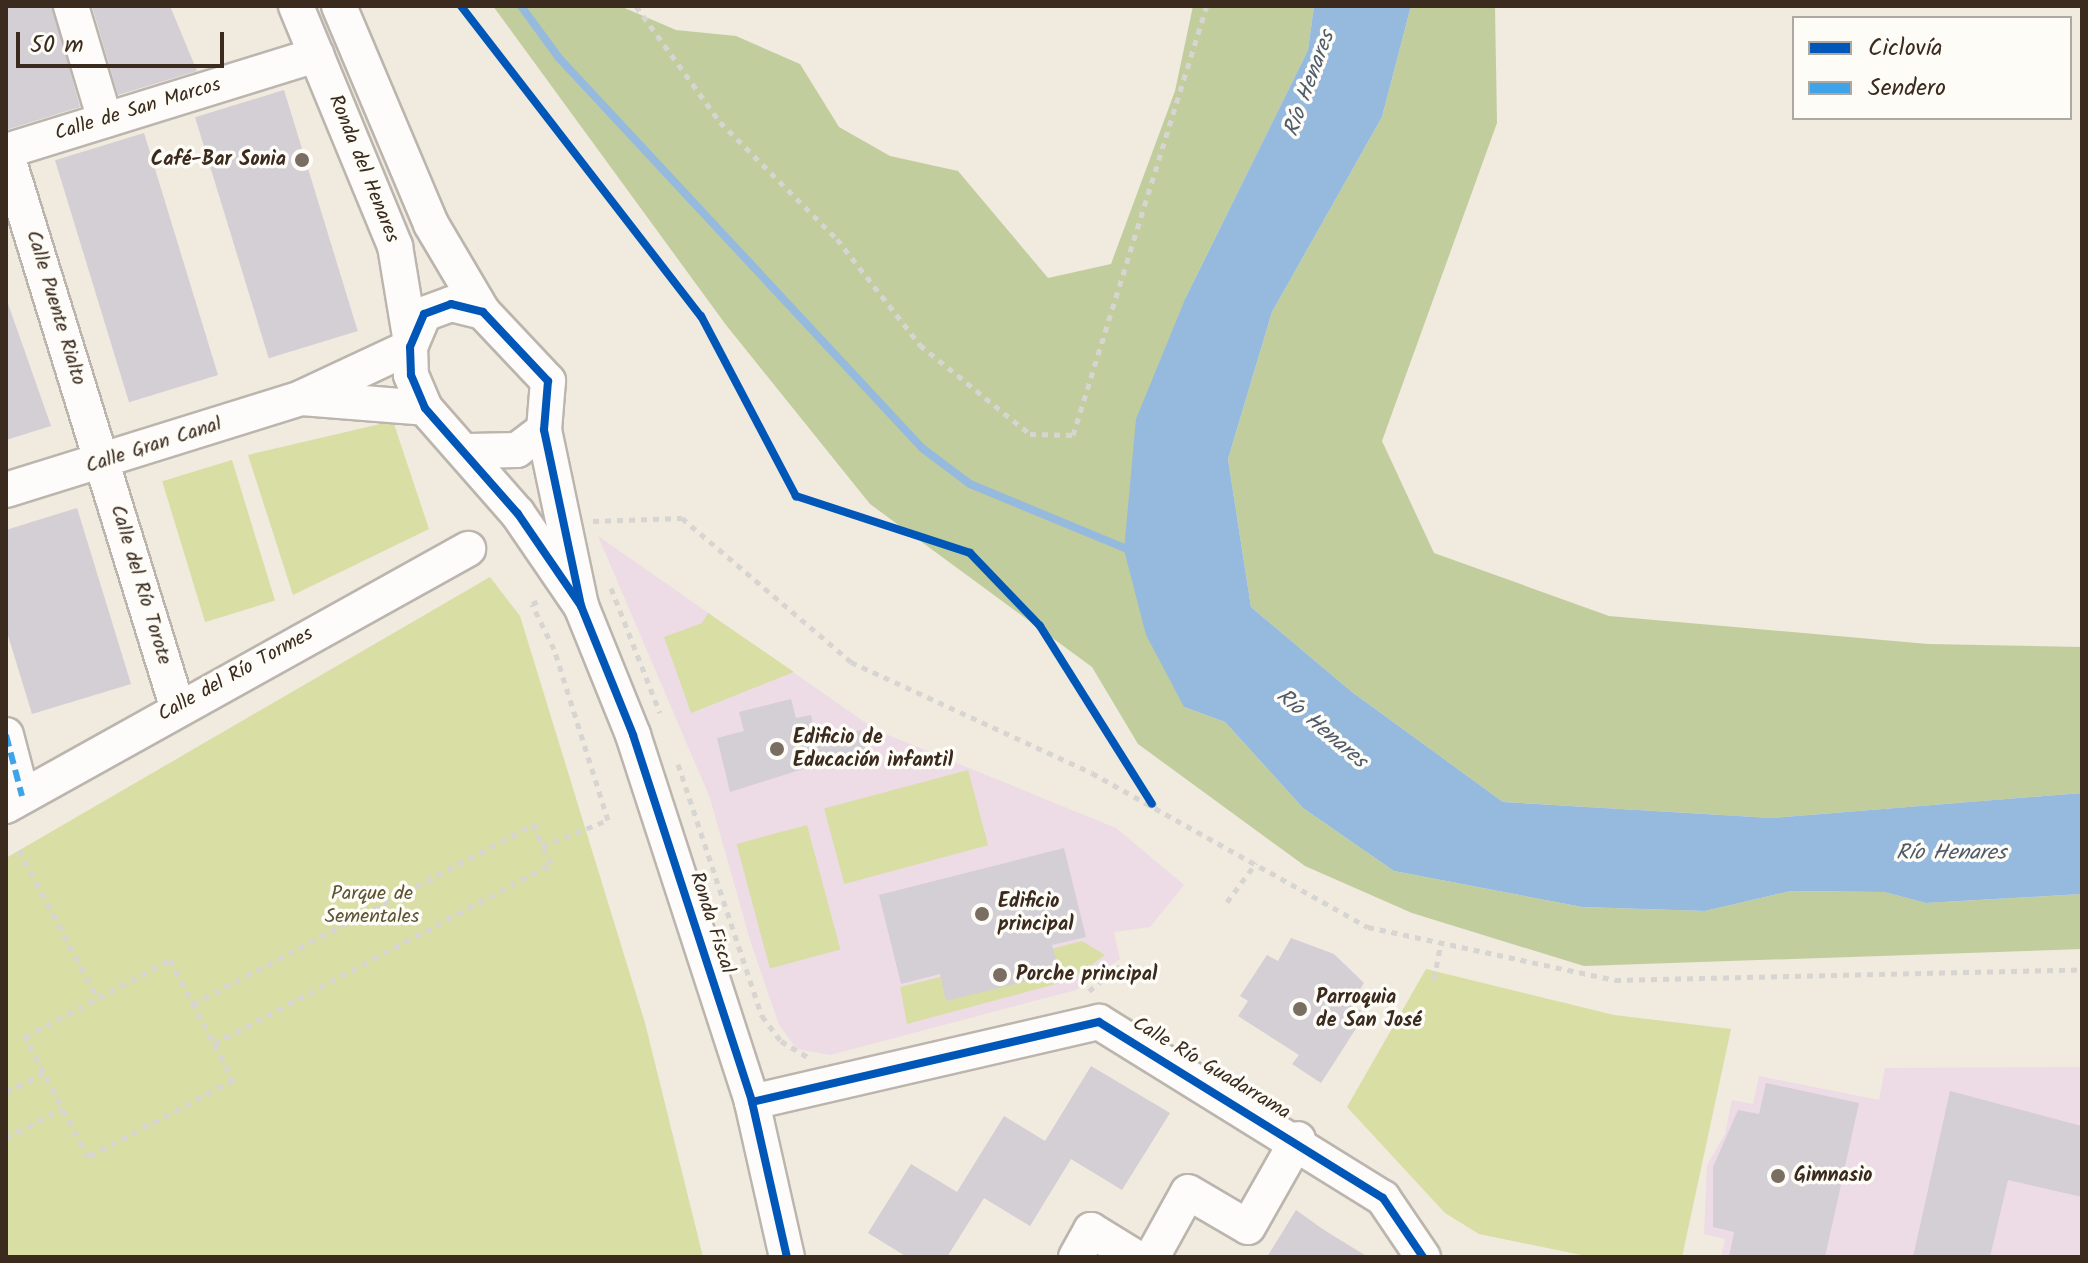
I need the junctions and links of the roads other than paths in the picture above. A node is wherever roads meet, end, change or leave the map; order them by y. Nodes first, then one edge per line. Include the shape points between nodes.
1 (71, 6) edge
2 (296, 6) edge
3 (339, 6) edge
4 (316, 55) junction
5 (105, 120) junction
6 (6, 151) edge
7 (483, 312) junction
8 (410, 342) junction
9 (301, 398) junction
10 (425, 408) junction
11 (544, 430) junction
12 (469, 451) junction
13 (104, 464) junction
14 (6, 490) edge
15 (468, 549) dead end
16 (575, 593) junction
17 (177, 706) junction
18 (6, 735) edge
19 (14, 801) edge
20 (752, 1102) junction
21 (1298, 1139) junction
22 (787, 1257) edge
23 (1076, 1257) edge
24 (1135, 1257) edge
25 (1152, 1257) edge
26 (1423, 1257) edge

1 - 5 street
2 - 4 street, Ronda del Henares
3 - 7 street, Ronda del Henares via 431,224
4 - 5 street, Calle de San Marcos
4 - 8 street, Ronda del Henares via 395,246
5 - 6 street, Calle de San Marcos
6 - 13 street, Calle Puente Rialto
7 - 8 street via 451,304 424,314
7 - 11 street via 548,381
8 - 9 street, Calle Gran Canal
8 - 10 street via 411,375
9 - 10 street, Calle Gran Canal
9 - 13 street, Calle Gran Canal
10 - 12 street
11 - 12 street via 517,450
11 - 16 street, Ronda Fiscal
12 - 16 street, Ronda Fiscal
13 - 14 street, Calle Gran Canal
13 - 17 street, Calle del Río Torote
15 - 17 street, Calle del Río Tormes
16 - 20 street, Ronda Fiscal via 633,735
17 - 19 street, Calle del Río Tormes
18 - 19 street
20 - 21 street, Calle Río Guadarrama via 1099,1022
20 - 22 street, Ronda Fiscal
21 - 25 street via 1248,1227 1188,1192
21 - 26 street, Calle Río Guadarrama via 1383,1198
23 - 24 street via 1091,1230

